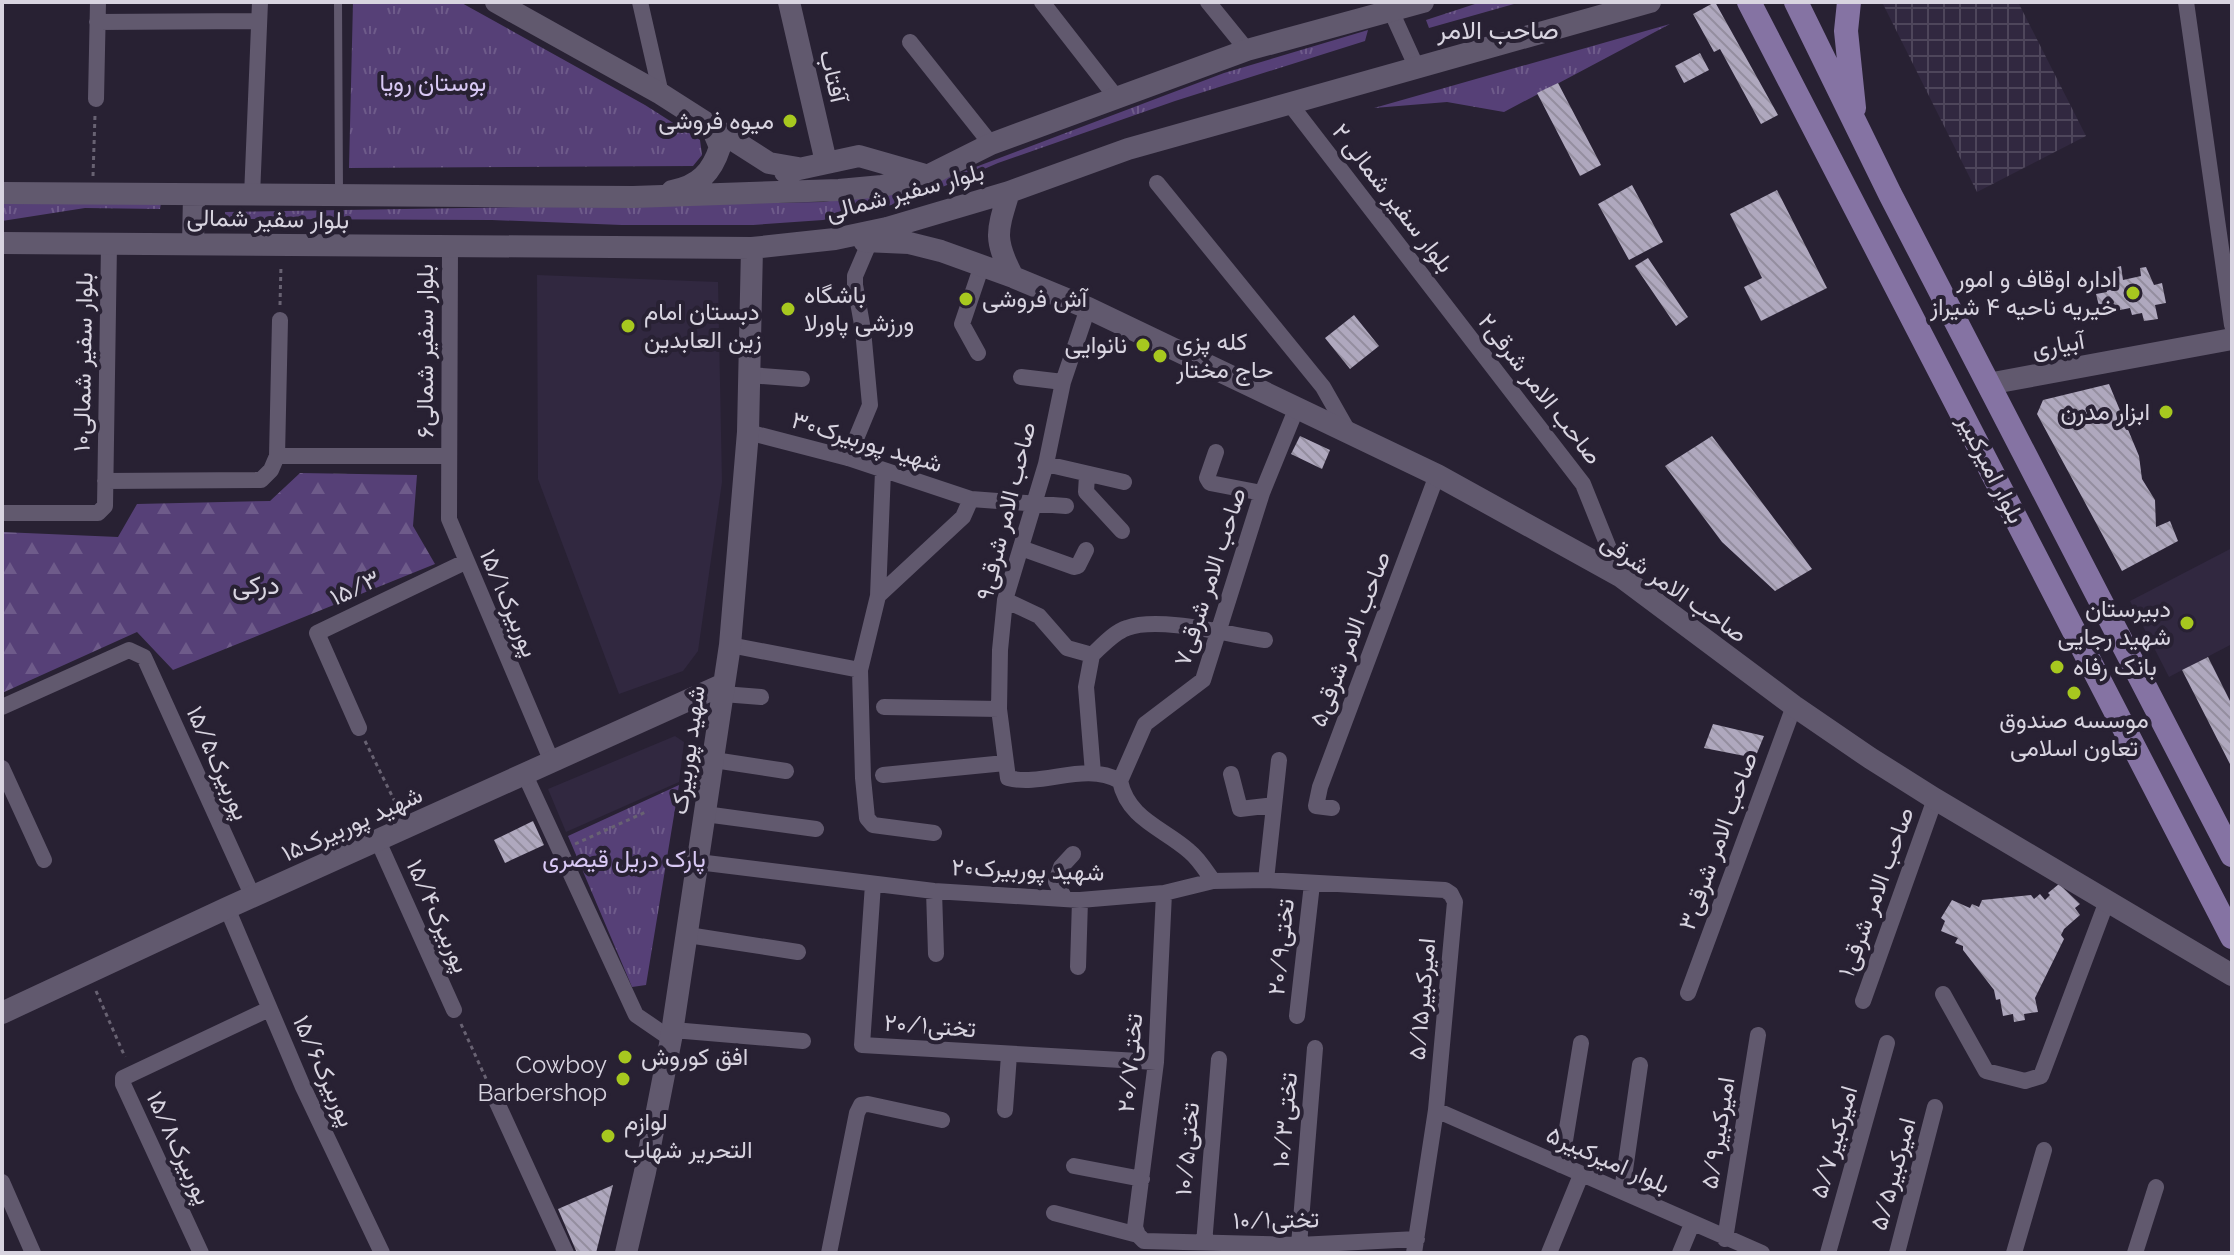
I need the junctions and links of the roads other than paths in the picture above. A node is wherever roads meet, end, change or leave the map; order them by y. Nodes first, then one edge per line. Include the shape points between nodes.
1 (98, 2) edge
2 (260, 2) edge
3 (338, 2) edge
4 (496, 2) edge
5 (640, 2) edge
6 (789, 2) edge
7 (1042, 2) edge
8 (1208, 2) edge
9 (1423, 2) edge
10 (1650, 2) edge
11 (1749, 2) edge
12 (1796, 2) edge
13 (1849, 2) edge
14 (2186, 2) edge
15 (1388, 6) edge
16 (259, 21) junction
17 (97, 22) junction
18 (910, 42) dead end
19 (1247, 50) junction
20 (1416, 66) junction
21 (661, 94) junction
22 (1116, 97) junction
23 (96, 99) road end
24 (1290, 104) junction
25 (1856, 126) junction
26 (712, 128) junction
27 (991, 144) junction
28 (826, 162) junction
29 (798, 168) junction
30 (927, 176) junction
31 (1157, 183) dead end
32 (1009, 192) junction
33 (2, 193) edge
34 (339, 193) junction
35 (194, 195) junction
36 (732, 195) junction
37 (252, 196) junction
38 (633, 197) junction
39 (835, 239) junction
40 (870, 241) junction
41 (2, 243) edge
42 (109, 244) junction
43 (193, 244) junction
44 (450, 246) junction
45 (752, 248) junction
46 (982, 265) junction
47 (1013, 277) junction
48 (1088, 308) junction
49 (280, 320) road end
50 (1457, 322) joint
51 (2232, 325) edge
52 (2232, 339) edge
53 (978, 353) dead end
54 (749, 375) junction
55 (1021, 377) dead end
56 (802, 379) dead end
57 (1063, 382) junction
58 (1988, 384) junction
59 (1297, 407) junction
60 (1348, 431) junction
61 (748, 432) junction
62 (1216, 452) dead end
63 (277, 456) junction
64 (449, 456) junction
65 (848, 458) junction
66 (1046, 464) junction
67 (883, 471) junction
68 (1087, 475) junction
69 (1437, 475) junction
70 (105, 481) junction
71 (1124, 482) dead end
72 (1262, 493) junction
73 (971, 499) junction
74 (1034, 504) junction
75 (1066, 506) dead end
76 (2, 513) edge
77 (1122, 531) dead end
78 (1021, 548) junction
79 (1086, 550) dead end
80 (465, 562) junction
81 (1620, 576) junction
82 (2095, 592) junction
83 (878, 596) junction
84 (1005, 600) junction
85 (2063, 609) junction
86 (1217, 634) junction
87 (1265, 640) dead end
88 (730, 645) junction
89 (1092, 655) junction
90 (860, 670) junction
91 (724, 689) junction
92 (761, 697) dead end
93 (1794, 706) junction
94 (2, 707) edge
95 (884, 707) dead end
96 (999, 709) junction
97 (359, 728) road end
98 (714, 760) junction
99 (1279, 760) dead end
100 (552, 762) junction
101 (2, 768) edge
102 (1006, 770) junction
103 (786, 771) dead end
104 (1093, 773) junction
105 (1231, 774) dead end
106 (525, 775) junction
107 (883, 775) dead end
108 (1120, 781) junction
109 (1935, 799) junction
110 (1274, 805) junction
111 (1332, 808) dead end
112 (705, 814) junction
113 (816, 829) dead end
114 (934, 833) dead end
115 (378, 841) junction
116 (2229, 844) edge
117 (1073, 854) dead end
118 (44, 860) dead end
119 (698, 862) junction
120 (1266, 880) junction
121 (1213, 881) junction
122 (873, 884) junction
123 (1312, 884) junction
124 (934, 891) junction
125 (1164, 893) junction
126 (1451, 894) joint
127 (253, 897) junction
128 (1072, 900) junction
129 (2107, 901) junction
130 (227, 908) junction
131 (688, 935) junction
132 (2232, 937) edge
133 (798, 952) dead end
134 (936, 954) dead end
135 (1078, 967) dead end
136 (2232, 975) edge
137 (1688, 993) dead end
138 (1943, 994) dead end
139 (1863, 1001) dead end
140 (269, 1009) junction
141 (454, 1010) road end
142 (2, 1013) edge
143 (1297, 1016) dead end
144 (672, 1034) junction
145 (1758, 1035) dead end
146 (803, 1041) dead end
147 (1581, 1043) dead end
148 (1887, 1043) dead end
149 (1315, 1048) dead end
150 (1009, 1055) junction
151 (1219, 1059) dead end
152 (1156, 1062) junction
153 (1640, 1065) dead end
154 (494, 1096) road end
155 (1935, 1107) dead end
156 (1005, 1110) dead end
157 (1436, 1110) junction
158 (942, 1120) dead end
159 (2044, 1150) dead end
160 (1561, 1165) junction
161 (1074, 1166) dead end
162 (1581, 1175) junction
163 (1142, 1179) junction
164 (2, 1182) edge
165 (2156, 1187) dead end
166 (1622, 1191) junction
167 (1054, 1213) dead end
168 (1692, 1224) junction
169 (1138, 1235) junction
170 (1725, 1239) junction
171 (1204, 1244) junction
172 (1299, 1245) junction
173 (1415, 1246) edge
174 (33, 1253) edge
175 (201, 1253) edge
176 (382, 1253) edge
177 (566, 1253) edge
178 (626, 1253) edge
179 (829, 1253) edge
180 (1549, 1253) edge
181 (1680, 1253) edge
182 (1762, 1253) edge
183 (1828, 1253) edge
184 (1897, 1253) edge
185 (2014, 1253) edge
186 (2135, 1253) edge

1 - 17 street
2 - 16 street
3 - 34 lane
4 - 21 street
5 - 21 street
6 - 28 street, آفتاب
7 - 22 street
8 - 19 street
9 - 15 street, بلوار سفیر شمالی
10 - 20 street, بلوار سفیر شمالی
11 - 85 main road, بلوار امیرکبیر
12 - 25 main road, بلوار امیرکبیر
13 - 25 main road via 1846,31
14 - 51 street
15 - 19 street, بلوار سفیر شمالی
15 - 20 street
16 - 17 street
16 - 37 street
17 - 23 street
18 - 27 street
19 - 22 street, بلوار سفیر شمالی
20 - 24 street, بلوار سفیر شمالی
21 - 26 street
22 - 27 street, بلوار سفیر شمالی
24 - 32 street, بلوار سفیر شمالی via 1128,149
24 - 50 street, بلوار سفیر شمالی ۲
25 - 58 main road, بلوار امیرکبیر
26 - 29 street via 769,163
26 - 38 street via 720,147 705,176 694,185
27 - 30 street, بلوار سفیر شمالی
28 - 29 street
28 - 30 street via 859,156
29 - 36 street
30 - 36 street, بلوار سفیر شمالی via 882,186
31 - 60 street via 1323,387
32 - 39 street, بلوار سفیر شمالی
32 - 47 street via 998,227 1000,251
33 - 35 street, بلوار سفیر شمالی
34 - 37 street, بلوار سفیر شمالی
34 - 38 street, بلوار سفیر شمالی
35 - 37 street, بلوار سفیر شمالی
35 - 43 street
36 - 38 street, بلوار سفیر شمالی
39 - 40 street, صاحب الامر شرقی
39 - 45 street, بلوار سفیر شمالی
40 - 46 street, صاحب الامر شرقی via 909,243
40 - 65 street via 855,276 870,405
41 - 42 street, بلوار سفیر شمالی
42 - 43 street, بلوار سفیر شمالی
42 - 70 street, بلوار سفیر شمالی۱۰
43 - 44 street, بلوار سفیر شمالی
44 - 45 street, بلوار سفیر شمالی
44 - 64 street, بلوار سفیر شمالی۶
45 - 54 street, شهید پوربیرک
46 - 47 street, صاحب الامر شرقی
46 - 53 street via 962,324
47 - 48 street, صاحب الامر شرقی
48 - 57 street, صاحب الامر شرقی۹
48 - 59 street, صاحب الامر شرقی
49 - 63 street
50 - 81 street, ۲صاحب الامر شرقی via 1583,484
52 - 58 street, آبیاری
54 - 56 street
54 - 61 street, شهید پوربیرک
55 - 57 street
57 - 66 street, صاحب الامر شرقی۹
58 - 82 main road, بلوار امیرکبیر
59 - 60 street, صاحب الامر شرقی
59 - 72 street, صاحب الامر شرقی۷
60 - 69 street, صاحب الامر شرقی
61 - 65 street, شهید پوربیرک۳۰
61 - 88 street, شهید پوربیرک
62 - 72 street via 1210,483
63 - 64 street
63 - 70 street via 261,480
64 - 80 street, پوربیرک۱۵/۱ via 449,519
65 - 67 street, شهید پوربیرک۳۰
66 - 68 street
66 - 74 street, صاحب الامر شرقی۹
67 - 73 street, شهید پوربیرک۳۰
67 - 83 street
68 - 71 street
68 - 77 street via 1086,492
69 - 81 street, صاحب الامر شرقی
69 - 111 street, صاحب الامر شرقی۵ via 1320,787 1316,806
70 - 76 street, بلوار سفیر شمالی۱۰ via 105,506 98,513
72 - 86 street, صاحب الامر شرقی۷
73 - 74 street, شهید پوربیرک۳۰
73 - 83 street via 963,517
74 - 75 street, شهید پوربیرک۳۰
74 - 78 street, صاحب الامر شرقی۹
78 - 79 street via 1074,567
78 - 84 street, صاحب الامر شرقی۹
80 - 97 street, ۱۵/۳ via 317,633
80 - 100 street, پوربیرک۱۵/۱
81 - 93 street, صاحب الامر شرقی
82 - 85 main road
82 - 116 main road, بلوار امیرکبیر
83 - 90 street
84 - 89 street via 1039,616 1067,648
84 - 96 street, صاحب الامر شرقی۹
85 - 132 main road, بلوار امیرکبیر
86 - 87 street
86 - 89 street via 1177,626 1124,628
86 - 108 street, صاحب الامر شرقی۷ via 1203,680 1145,724
88 - 90 street
88 - 91 street, شهید پوربیرک
89 - 104 street via 1086,687
90 - 114 street via 869,823
91 - 92 street
91 - 98 street, شهید پوربیرک
91 - 100 street, شهید پوربیرک۱۵
93 - 109 street, صاحب الامر شرقی
93 - 137 street, صاحب الامر شرقی۳
94 - 127 street, پوربیرک۱۵/۵ via 129,650 144,657
95 - 96 street
96 - 102 street, صاحب الامر شرقی۹
98 - 103 street
98 - 112 street, شهید پوربیرک
99 - 110 street
100 - 106 street, شهید پوربیرک۱۵
101 - 118 street
102 - 104 street
102 - 107 street
104 - 108 street
105 - 110 street via 1240,809
106 - 115 street, شهید پوربیرک۱۵
106 - 144 street via 636,1015
108 - 121 street via 1135,813 1191,852
109 - 129 street, صاحب الامر شرقی
109 - 139 street, صاحب الامر شرقی۱
110 - 120 street
112 - 113 street
112 - 119 street, شهید پوربیرک
115 - 127 street, شهید پوربیرک۱۵
115 - 141 street, پوربیرک۱۵/۴
117 - 128 street via 1056,882
119 - 122 street, شهید پوربیرک۲۰
119 - 131 street, شهید پوربیرک
120 - 121 street, شهید پوربیرک۲۰
120 - 123 street, شهید پوربیرک۲۰
121 - 125 street, شهید پوربیرک۲۰
122 - 124 street, شهید پوربیرک۲۰
122 - 150 street, تختی۲۰/۱ via 862,1045
123 - 126 street, شهید پوربیرک۲۰
123 - 143 street, تختی۲۰/۹
124 - 128 street, شهید پوربیرک۲۰
124 - 134 street
125 - 128 street, شهید پوربیرک۲۰
125 - 152 street, تختی۲۰/۷
126 - 157 street, امیرکبیر۵/۱۵ via 1455,902
127 - 130 street, شهید پوربیرک۱۵
128 - 135 street
129 - 136 street, صاحب الامر شرقی
129 - 138 street via 2041,1076 2025,1081 1986,1071
130 - 140 street, پوربیرک۱۵/۶
130 - 142 street, شهید پوربیرک۱۵
131 - 133 street
131 - 144 street, شهید پوربیرک
140 - 175 street, پوربیرک۱۵/۸ via 123,1078
140 - 176 street, پوربیرک۱۵/۶
144 - 146 street
144 - 178 street, شهید پوربیرک
145 - 170 street, امیرکبیر۵/۹
147 - 160 street
148 - 183 street, امیرکبیر۵/۷
149 - 172 street, تختی۱۰/۳
150 - 152 street, تختی۲۰/۱
150 - 156 street
151 - 171 street, تختی۱۰/۵
152 - 163 street, تختی۲۰/۷
153 - 166 street
154 - 177 street
155 - 184 street, امیرکبیر۵/۵
157 - 160 street, بلوار امیرکبیر۵
157 - 173 street, امیرکبیر۵/۱۵
158 - 179 street via 861,1105
159 - 185 street
160 - 162 street, بلوار امیرکبیر۵
161 - 163 street
162 - 166 street, بلوار امیرکبیر۵
162 - 180 street
163 - 169 street, تختی۲۰/۷
164 - 174 street
165 - 186 street
166 - 168 street, بلوار امیرکبیر۵
167 - 169 street, تختی۱۰/۱
168 - 170 street, بلوار امیرکبیر۵
168 - 181 street
169 - 171 street, تختی۱۰/۱ via 1144,1241
170 - 182 street, بلوار امیرکبیر۵
171 - 172 street, تختی۱۰/۱
172 - 173 street, تختی۱۰/۱

